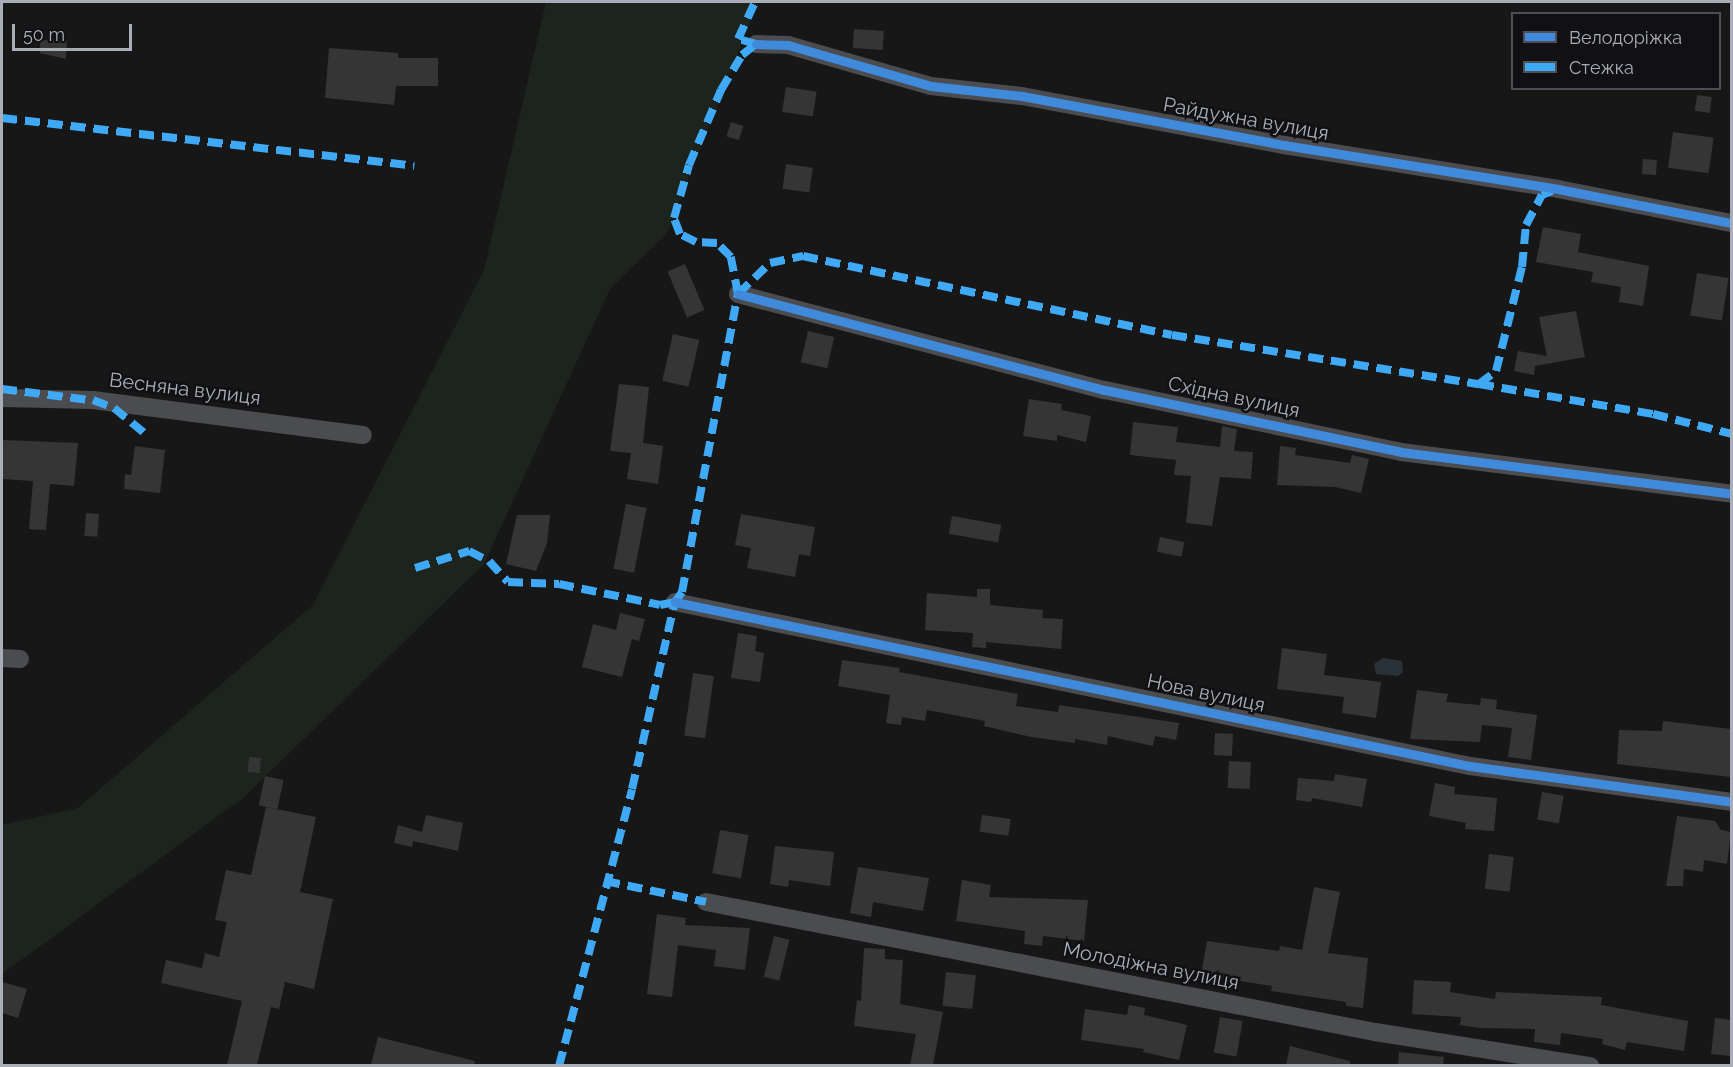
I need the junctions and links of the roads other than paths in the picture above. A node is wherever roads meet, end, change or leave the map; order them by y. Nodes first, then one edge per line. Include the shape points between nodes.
1 (756, 44) dead end
2 (1731, 223) edge
3 (738, 294) dead end
4 (2, 398) edge
5 (363, 435) dead end
6 (1731, 494) edge
7 (675, 602) dead end
8 (1731, 802) edge
9 (705, 902) dead end
10 (1590, 1065) edge

1 - 2 street, Райдужна вулиця via 788,45 931,86 1022,96
3 - 6 street, Східна вулиця via 1105,390 1401,452
4 - 5 street, Весняна вулиця via 93,400
7 - 8 street, Нова вулиця via 1470,766
9 - 10 street, Молодіжна вулиця via 1375,1032

